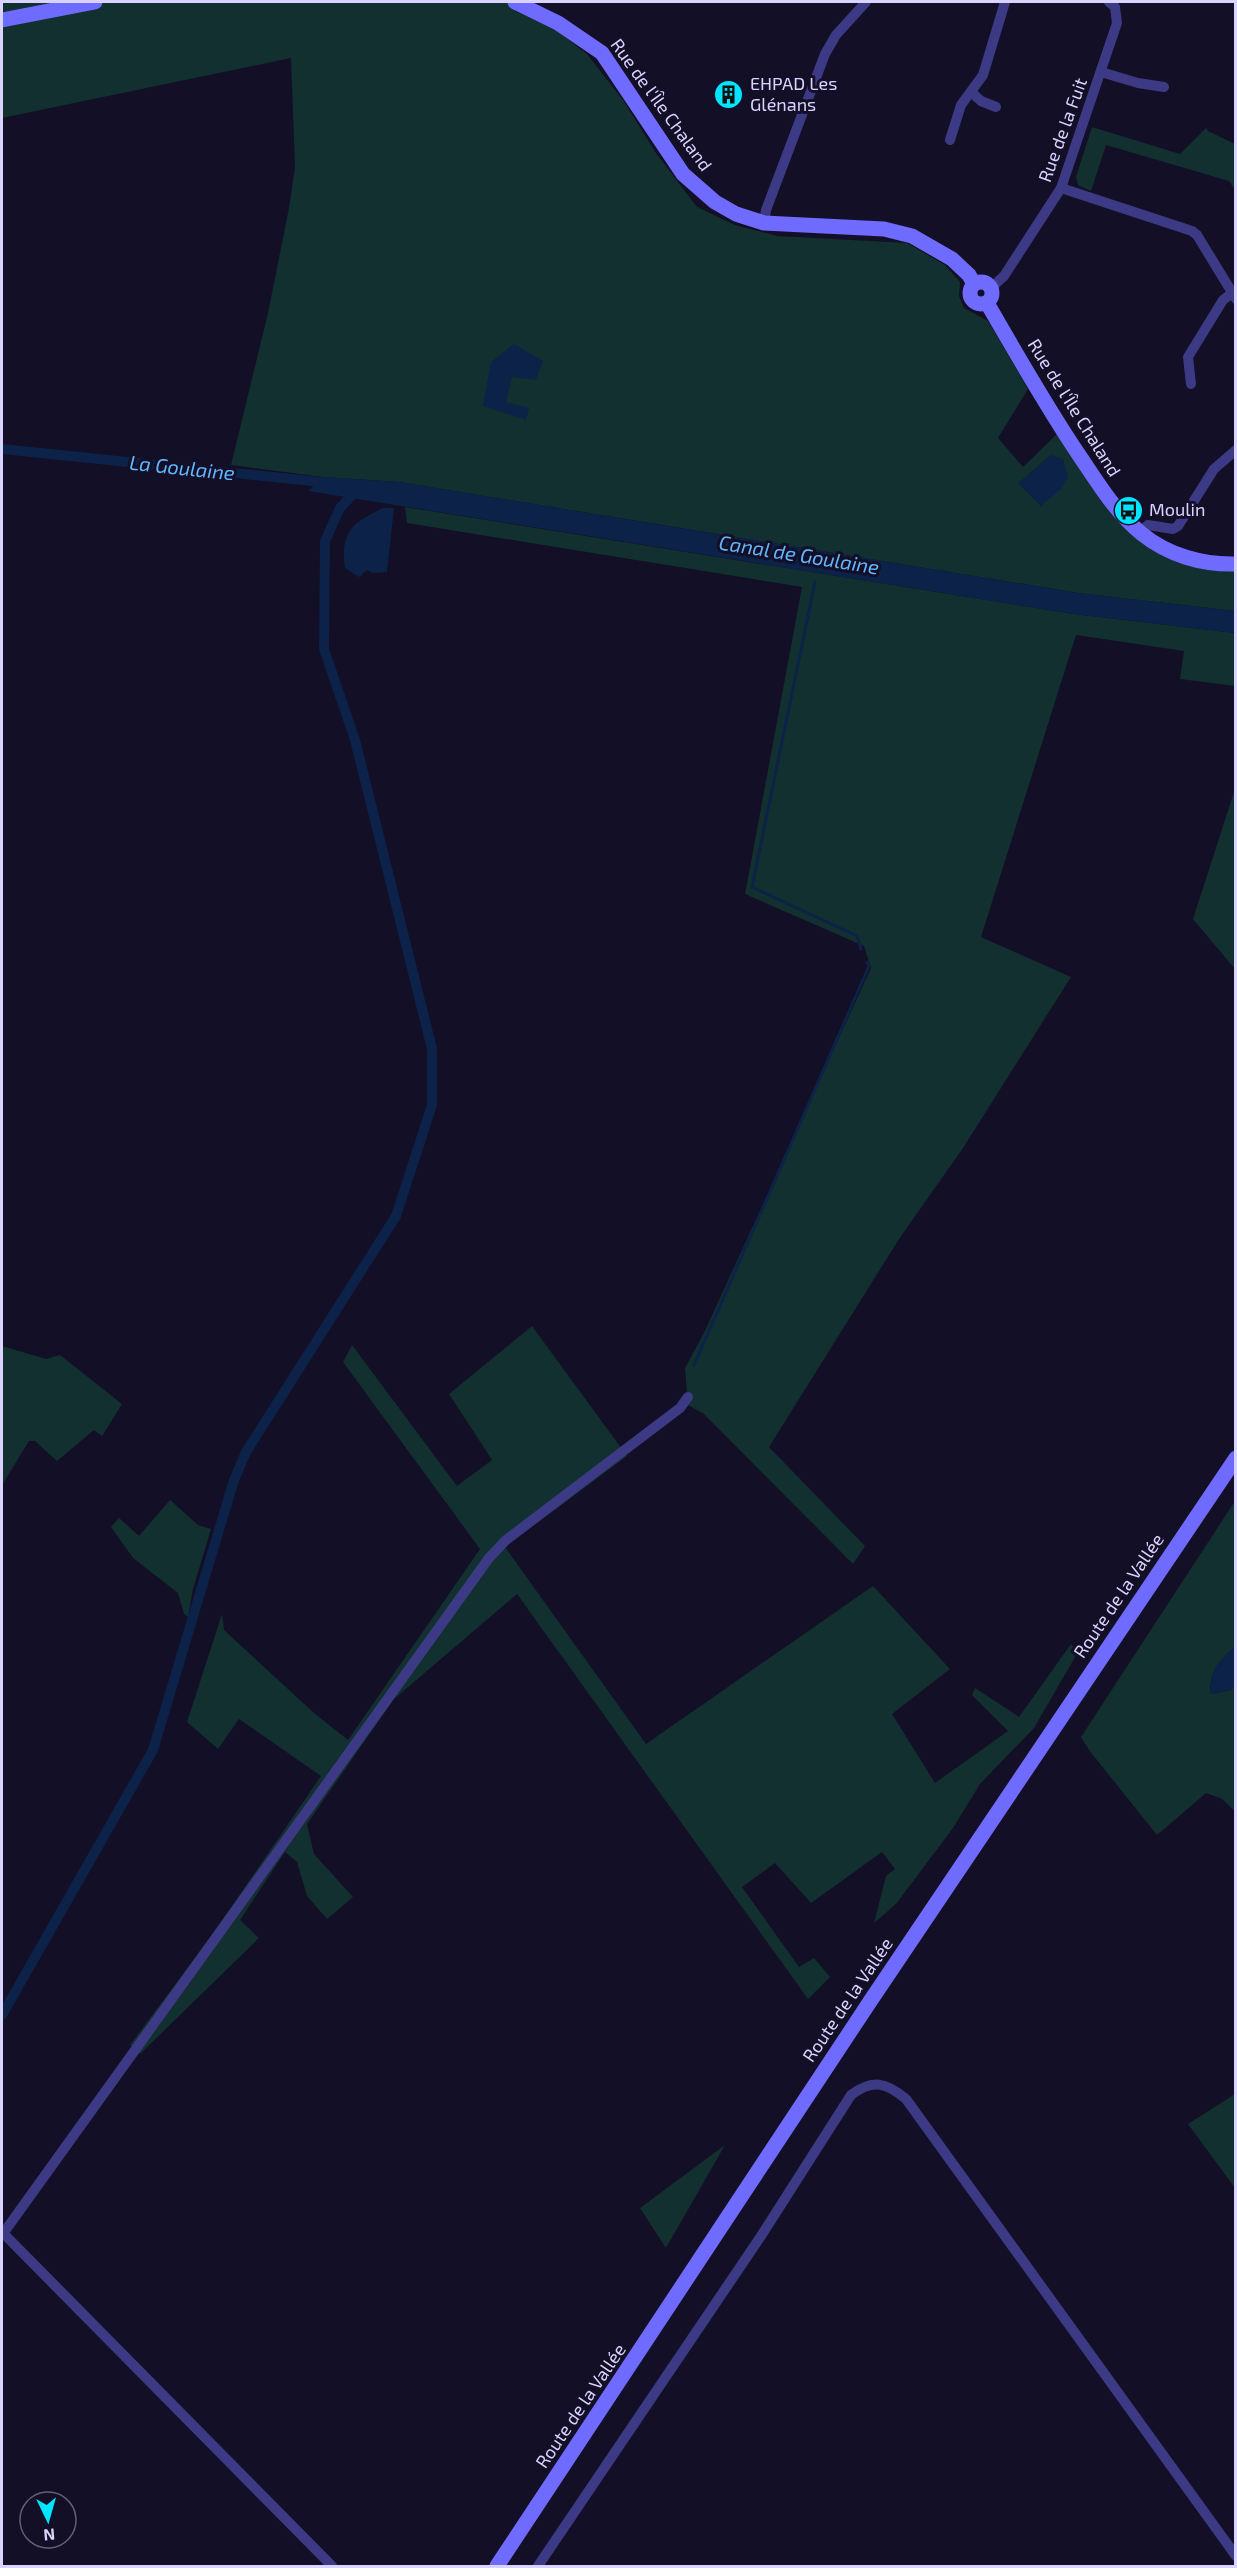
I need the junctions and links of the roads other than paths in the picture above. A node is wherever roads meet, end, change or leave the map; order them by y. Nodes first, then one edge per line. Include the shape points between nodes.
1 (94, 2) edge
2 (515, 2) edge
3 (866, 2) edge
4 (1005, 2) edge
5 (1109, 2) edge
6 (2, 20) edge
7 (1101, 72) junction
8 (1164, 87) dead end
9 (971, 92) junction
10 (996, 107) dead end
11 (950, 140) dead end
12 (1061, 188) junction
13 (764, 224) junction
14 (989, 295) junction
15 (1233, 296) edge
16 (1191, 384) dead end
17 (1236, 450) edge
18 (1140, 532) junction
19 (1236, 564) edge
20 (688, 1397) dead end
21 (1236, 1458) edge
22 (2, 2233) edge
23 (1236, 2556) edge
24 (332, 2566) edge
25 (497, 2566) edge
26 (538, 2566) edge

1 - 6 main road
2 - 13 main road, Rue de l'Île Chaland via 558,23 602,53 683,174 715,202
3 - 13 street via 836,35 825,54
4 - 9 street via 983,75
5 - 7 street, Rue de la Fuit via 1115,8 1117,23
7 - 8 street
7 - 12 street, Rue de la Fuit
9 - 10 street
9 - 11 street via 961,105
12 - 14 street, Rue de la Fuit
12 - 15 street via 1192,231
13 - 14 main road, Rue de l'Île Chaland via 897,231 942,251 963,268 974,284 970,292 972,301 978,304
14 - 18 main road, Rue de l'Île Chaland via 1030,380 1117,510
15 - 16 street via 1223,300 1188,357
17 - 18 street via 1214,469 1178,526 1173,529 1148,525
18 - 19 main road, Rue de l'Île Chaland via 1184,557 1213,564
20 - 22 street via 680,1408 506,1540 489,1558
21 - 25 main road, Route de la Vallée
22 - 24 street
23 - 26 street via 906,2099 883,2085 862,2087 851,2096

